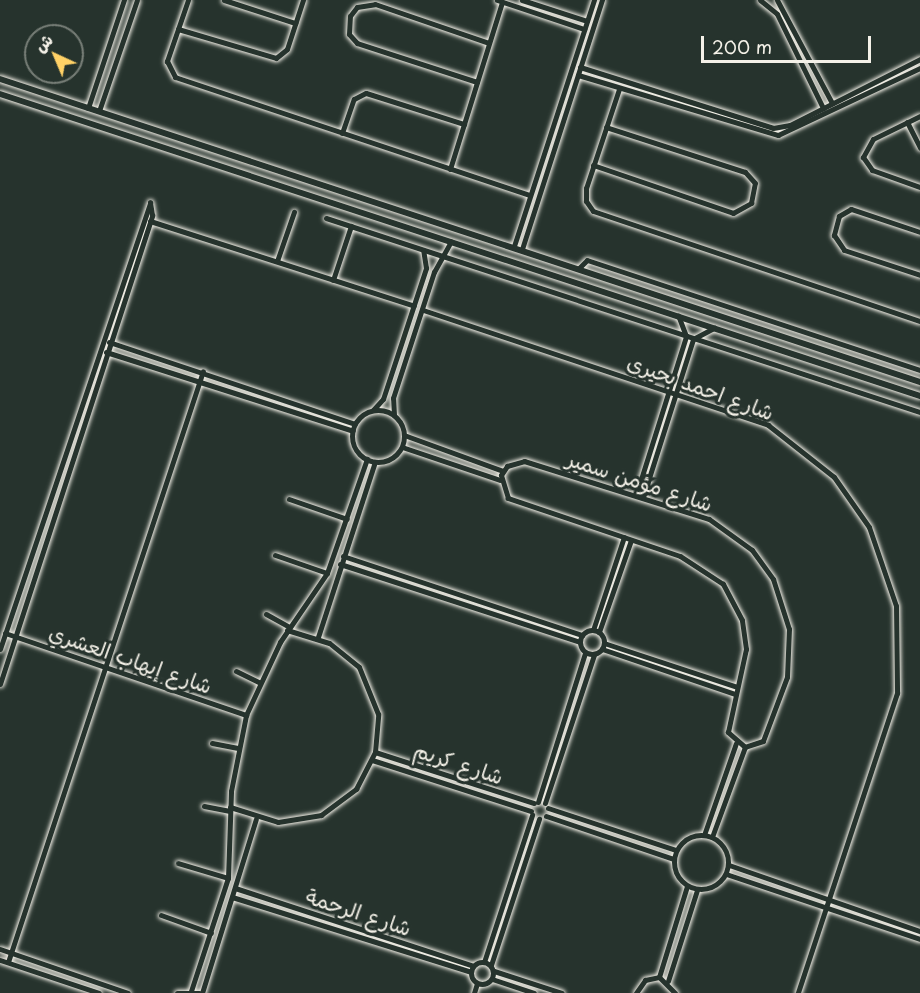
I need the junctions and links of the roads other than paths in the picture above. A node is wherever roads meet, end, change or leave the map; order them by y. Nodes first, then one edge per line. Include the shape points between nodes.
1 (124, 0) edge
2 (137, 0) edge
3 (188, 0) edge
4 (224, 0) edge
5 (303, 0) edge
6 (522, 0) edge
7 (547, 0) edge
8 (594, 0) edge
9 (602, 0) edge
10 (760, 0) edge
11 (777, 0) edge
12 (500, 1) edge
13 (544, 7) junction
14 (587, 21) junction
15 (295, 23) junction
16 (178, 29) junction
17 (584, 29) junction
18 (489, 43) junction
19 (920, 59) edge
20 (580, 66) junction
21 (920, 68) edge
22 (578, 75) junction
23 (0, 79) edge
24 (477, 82) junction
25 (619, 88) junction
26 (0, 94) edge
27 (832, 104) junction
28 (88, 108) junction
29 (823, 108) junction
30 (99, 111) junction
31 (920, 116) edge
32 (907, 122) junction
33 (464, 124) junction
34 (606, 127) junction
35 (342, 133) junction
36 (209, 148) junction
37 (920, 148) edge
38 (205, 162) junction
39 (593, 165) junction
40 (450, 169) junction
41 (920, 187) edge
42 (530, 195) junction
43 (294, 212) dead end
44 (407, 212) junction
45 (326, 218) dead end
46 (150, 221) junction
47 (351, 226) junction
48 (402, 226) junction
49 (920, 232) edge
50 (451, 241) junction
51 (514, 246) junction
52 (522, 249) junction
53 (423, 250) junction
54 (446, 257) junction
55 (276, 261) junction
56 (579, 268) junction
57 (920, 275) edge
58 (333, 280) junction
59 (644, 289) junction
60 (640, 302) junction
61 (414, 306) junction
62 (423, 310) junction
63 (678, 315) junction
64 (920, 321) edge
65 (717, 327) junction
66 (686, 336) junction
67 (693, 339) junction
68 (101, 340) junction
69 (110, 342) junction
70 (98, 350) junction
71 (107, 352) junction
72 (863, 363) junction
73 (920, 370) edge
74 (203, 371) junction
75 (859, 375) junction
76 (200, 380) junction
77 (920, 382) edge
78 (669, 390) junction
79 (676, 392) junction
80 (920, 396) edge
81 (373, 411) junction
82 (920, 412) edge
83 (394, 415) junction
84 (355, 424) junction
85 (352, 431) junction
86 (404, 435) junction
87 (402, 447) junction
88 (367, 459) junction
89 (375, 462) junction
90 (503, 471) junction
91 (500, 480) junction
92 (636, 495) junction
93 (644, 497) junction
94 (289, 499) dead end
95 (346, 519) junction
96 (624, 537) junction
97 (631, 540) junction
98 (275, 555) dead end
99 (343, 556) junction
100 (340, 564) junction
101 (327, 573) junction
102 (266, 614) dead end
103 (288, 629) junction
104 (596, 631) junction
105 (5, 633) junction
106 (582, 635) junction
107 (15, 637) junction
108 (318, 637) junction
109 (580, 642) junction
110 (603, 646) junction
111 (0, 649) edge
112 (585, 653) junction
113 (594, 655) junction
114 (106, 666) junction
115 (236, 671) dead end
116 (259, 681) junction
117 (0, 684) edge
118 (737, 687) junction
119 (735, 694) junction
120 (246, 714) junction
121 (212, 743) dead end
122 (736, 743) junction
123 (745, 747) junction
124 (237, 748) junction
125 (375, 752) junction
126 (372, 760) junction
127 (418, 767) junction
128 (415, 775) junction
129 (536, 802) junction
130 (204, 806) dead end
131 (546, 806) junction
132 (230, 809) junction
133 (532, 813) junction
134 (546, 816) junction
135 (256, 819) junction
136 (539, 819) junction
137 (704, 835) junction
138 (712, 837) junction
139 (676, 850) junction
140 (674, 859) junction
141 (178, 863) dead end
142 (729, 865) junction
143 (726, 874) junction
144 (228, 878) junction
145 (687, 886) junction
146 (235, 888) junction
147 (697, 890) junction
148 (232, 897) junction
149 (829, 900) junction
150 (826, 908) junction
151 (161, 915) dead end
152 (920, 931) edge
153 (211, 933) junction
154 (920, 939) edge
155 (0, 949) edge
156 (12, 953) junction
157 (0, 960) edge
158 (8, 962) junction
159 (483, 962) junction
160 (492, 968) junction
161 (472, 969) junction
162 (659, 977) junction
163 (668, 981) junction
164 (489, 982) junction
165 (477, 983) junction
166 (191, 991) junction
167 (99, 993) edge
168 (128, 993) edge
169 (177, 993) edge
170 (200, 993) edge
171 (474, 993) edge
172 (483, 993) edge
173 (534, 993) edge
174 (562, 993) edge
175 (636, 993) edge
176 (675, 993) edge
177 (798, 993) edge

1 - 28 street
2 - 30 street
3 - 16 street
4 - 15 street
5 - 15 street
6 - 13 street
7 - 13 street
8 - 14 street
9 - 20 street
10 - 29 street via 777,14
11 - 27 street
12 - 17 street
12 - 18 street
13 - 14 street
14 - 17 street
15 - 16 street via 287,49 271,59
16 - 35 street via 167,61 175,77
17 - 42 street
18 - 24 street
18 - 24 street via 375,4 357,7 350,16 350,34 357,43
19 - 27 street
20 - 22 street
20 - 29 street via 761,127 790,125
21 - 25 street via 778,135
22 - 25 street
22 - 52 street
23 - 28 street
24 - 33 street
25 - 34 street
26 - 38 street
27 - 29 street
28 - 30 street
30 - 36 street
31 - 32 street
32 - 37 street
32 - 41 street via 868,142 863,157 872,170
33 - 35 street via 366,93 354,99
33 - 40 street
34 - 39 street
34 - 39 street via 745,172 755,183 751,203 733,213
35 - 40 street
36 - 38 street
36 - 44 street
38 - 48 street
39 - 64 street via 585,194 593,211
40 - 42 street
42 - 51 street
43 - 55 street
44 - 48 street
44 - 51 street
45 - 47 street
46 - 55 street
46 - 68 street via 150,202
46 - 69 street
47 - 53 street
47 - 58 street
48 - 50 street
49 - 57 street via 851,209 839,216 834,235 844,250
50 - 54 street
50 - 60 street
51 - 52 street
52 - 56 street
53 - 54 street
53 - 61 street via 427,264
54 - 62 street via 436,267
54 - 66 street
55 - 58 street
56 - 59 street
56 - 73 street via 587,260
58 - 61 street
59 - 60 street
59 - 72 street
60 - 63 street
61 - 81 street via 383,399
62 - 78 street, شارع احمد بحيرى
62 - 83 street via 393,398
63 - 65 street
63 - 66 street
65 - 67 street
65 - 75 street
66 - 67 street
66 - 78 street
67 - 79 street
67 - 82 street
68 - 69 street
68 - 70 street
69 - 71 street
69 - 74 street
70 - 71 street
70 - 105 street
71 - 76 street
71 - 107 street
72 - 75 street
72 - 77 street
74 - 76 street
74 - 84 street
75 - 80 street
76 - 85 street
76 - 114 street
78 - 79 street, شارع احمد بحيرى
78 - 92 street
79 - 93 street
79 - 149 street, شارع احمد بحيرى via 758,420 814,458 869,528 893,592 900,635 897,693
81 - 83 street
81 - 84 street
83 - 86 street
84 - 85 street
85 - 88 street via 357,451
86 - 87 street
86 - 90 street
87 - 89 street via 391,459
87 - 91 street
88 - 89 street
88 - 95 street
89 - 99 street
90 - 91 street
90 - 92 street, شارع مؤمن سمير via 524,461
91 - 96 street via 503,493 514,501
92 - 93 street, شارع مؤمن سمير
93 - 123 street, شارع مؤمن سمير via 725,527 764,565 782,600 789,629 787,677 768,736
94 - 95 street
95 - 101 street
96 - 97 street
96 - 104 street
97 - 104 street
97 - 118 street via 704,567 730,594 745,638
98 - 101 street
99 - 100 street
99 - 106 street
100 - 108 street
100 - 109 street
101 - 103 street
102 - 103 street
103 - 108 street
103 - 116 street
104 - 106 street
104 - 110 street
105 - 107 street, شارع إيهاب العشري
105 - 111 street
106 - 109 street
107 - 114 street, شارع إيهاب العشري
107 - 117 street
108 - 125 street via 340,649 366,678 378,714
109 - 112 street
110 - 113 street
110 - 118 street
110 - 119 street
112 - 113 street
112 - 129 street
113 - 131 street
114 - 120 street, شارع إيهاب العشري
114 - 156 street
115 - 116 street
116 - 120 street
118 - 119 street
119 - 122 street via 726,725
120 - 124 street
121 - 124 street
122 - 123 street
122 - 137 street
123 - 138 street
124 - 132 street
125 - 126 street
125 - 127 street, شارع كريم
126 - 128 street, شارع كريم
126 - 135 street via 356,789 331,810 300,821
127 - 128 street
127 - 129 street, شارع كريم
128 - 133 street, شارع كريم
129 - 131 street, شارع كريم
129 - 133 street
130 - 132 street
131 - 134 street
131 - 139 street, شارع كريم
132 - 135 street
132 - 144 street
133 - 136 street, شارع كريم
133 - 159 street
134 - 136 street
134 - 140 street
135 - 146 street
136 - 160 street
137 - 138 street
137 - 139 street via 688,838
138 - 142 street via 725,848
139 - 140 street
140 - 145 street via 676,874
141 - 144 street
142 - 143 street
142 - 149 street
143 - 147 street via 711,888
143 - 150 street
144 - 153 street
145 - 147 street
145 - 162 street
146 - 148 street
146 - 161 street, شارع الرحمة
147 - 163 street
148 - 161 street, شارع الرحمة
148 - 170 street
149 - 150 street, شارع احمد بحيرى
149 - 152 street
150 - 154 street
150 - 177 street, شارع احمد بحيرى
151 - 153 street
153 - 166 street
155 - 156 street
156 - 158 street
156 - 168 street
157 - 158 street
158 - 167 street
159 - 160 street
159 - 161 street
160 - 164 street
160 - 174 street
161 - 165 street
162 - 163 street
162 - 175 street via 645,980
163 - 176 street
164 - 165 street
164 - 172 street
164 - 173 street
165 - 171 street
166 - 169 street
166 - 170 street

